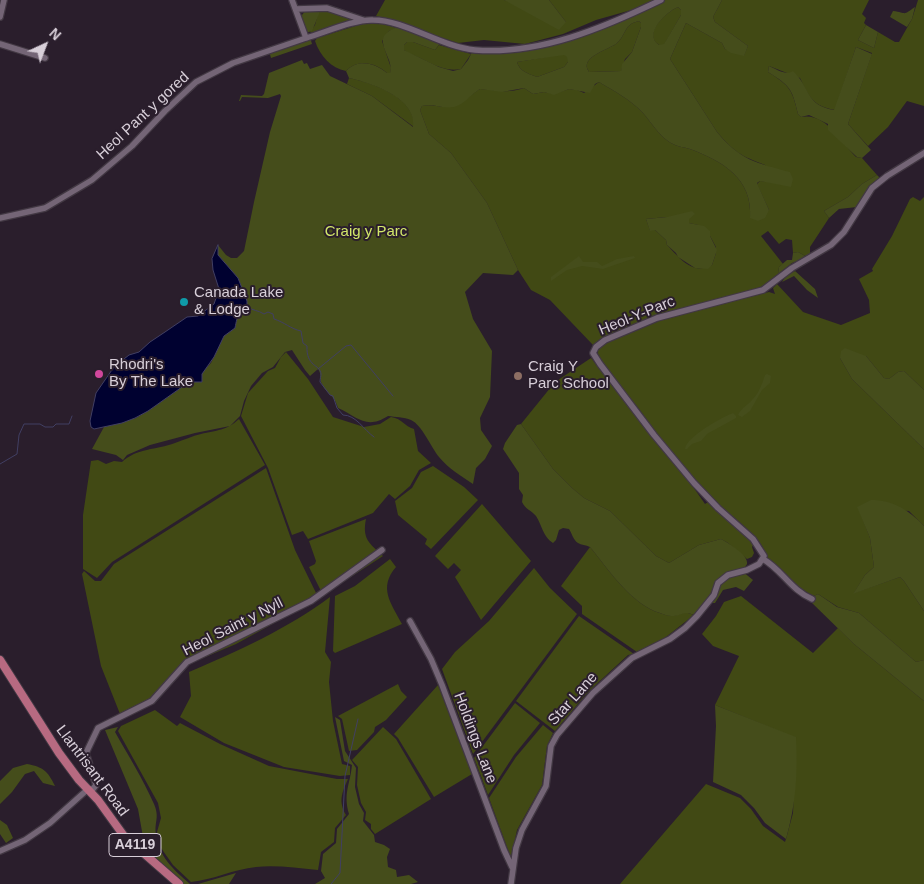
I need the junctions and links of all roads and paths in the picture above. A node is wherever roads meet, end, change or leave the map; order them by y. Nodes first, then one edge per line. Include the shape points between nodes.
1 (4, 0) edge
2 (292, 0) edge
3 (661, 0) edge
4 (296, 9) junction
5 (0, 17) edge
6 (364, 20) junction
7 (306, 38) junction
8 (0, 45) edge
9 (45, 58) dead end
10 (924, 153) edge
11 (0, 218) edge
12 (382, 550) dead end
13 (763, 559) junction
14 (812, 599) dead end
15 (410, 621) dead end
16 (0, 660) edge
17 (88, 789) junction
18 (0, 851) edge
19 (512, 867) junction
20 (179, 884) edge
21 (511, 884) edge

1 - 5 street
2 - 4 street
3 - 6 street, Heol Pant y gored via 573,37 502,51 466,48 385,21
4 - 6 street via 327,8
4 - 7 street
6 - 7 street, Heol Pant y gored
7 - 11 street, Heol Pant y gored via 233,63 196,82 132,146 92,180 45,208
8 - 9 street
10 - 13 street, Heol-Y-Parc via 872,188 844,232 831,245 792,268 764,290 657,318 605,340 594,349 600,364 654,435 709,500 753,539 762,551
12 - 17 street, Heol Saint y Nyll via 311,600 188,662 152,701 98,728 86,753 96,785
13 - 14 street via 792,587
13 - 19 street, Star Lane via 754,567 718,583 714,595 686,628 632,658 594,693 557,735 552,746 546,786 522,830
15 - 19 street, Holdings Lane via 442,684
16 - 17 main road, Llantrisant Road / A4119 via 59,753
17 - 18 street via 50,823 25,840
17 - 20 main road, Llantrisant Road / A4119 via 124,836
19 - 21 street, Star Lane

